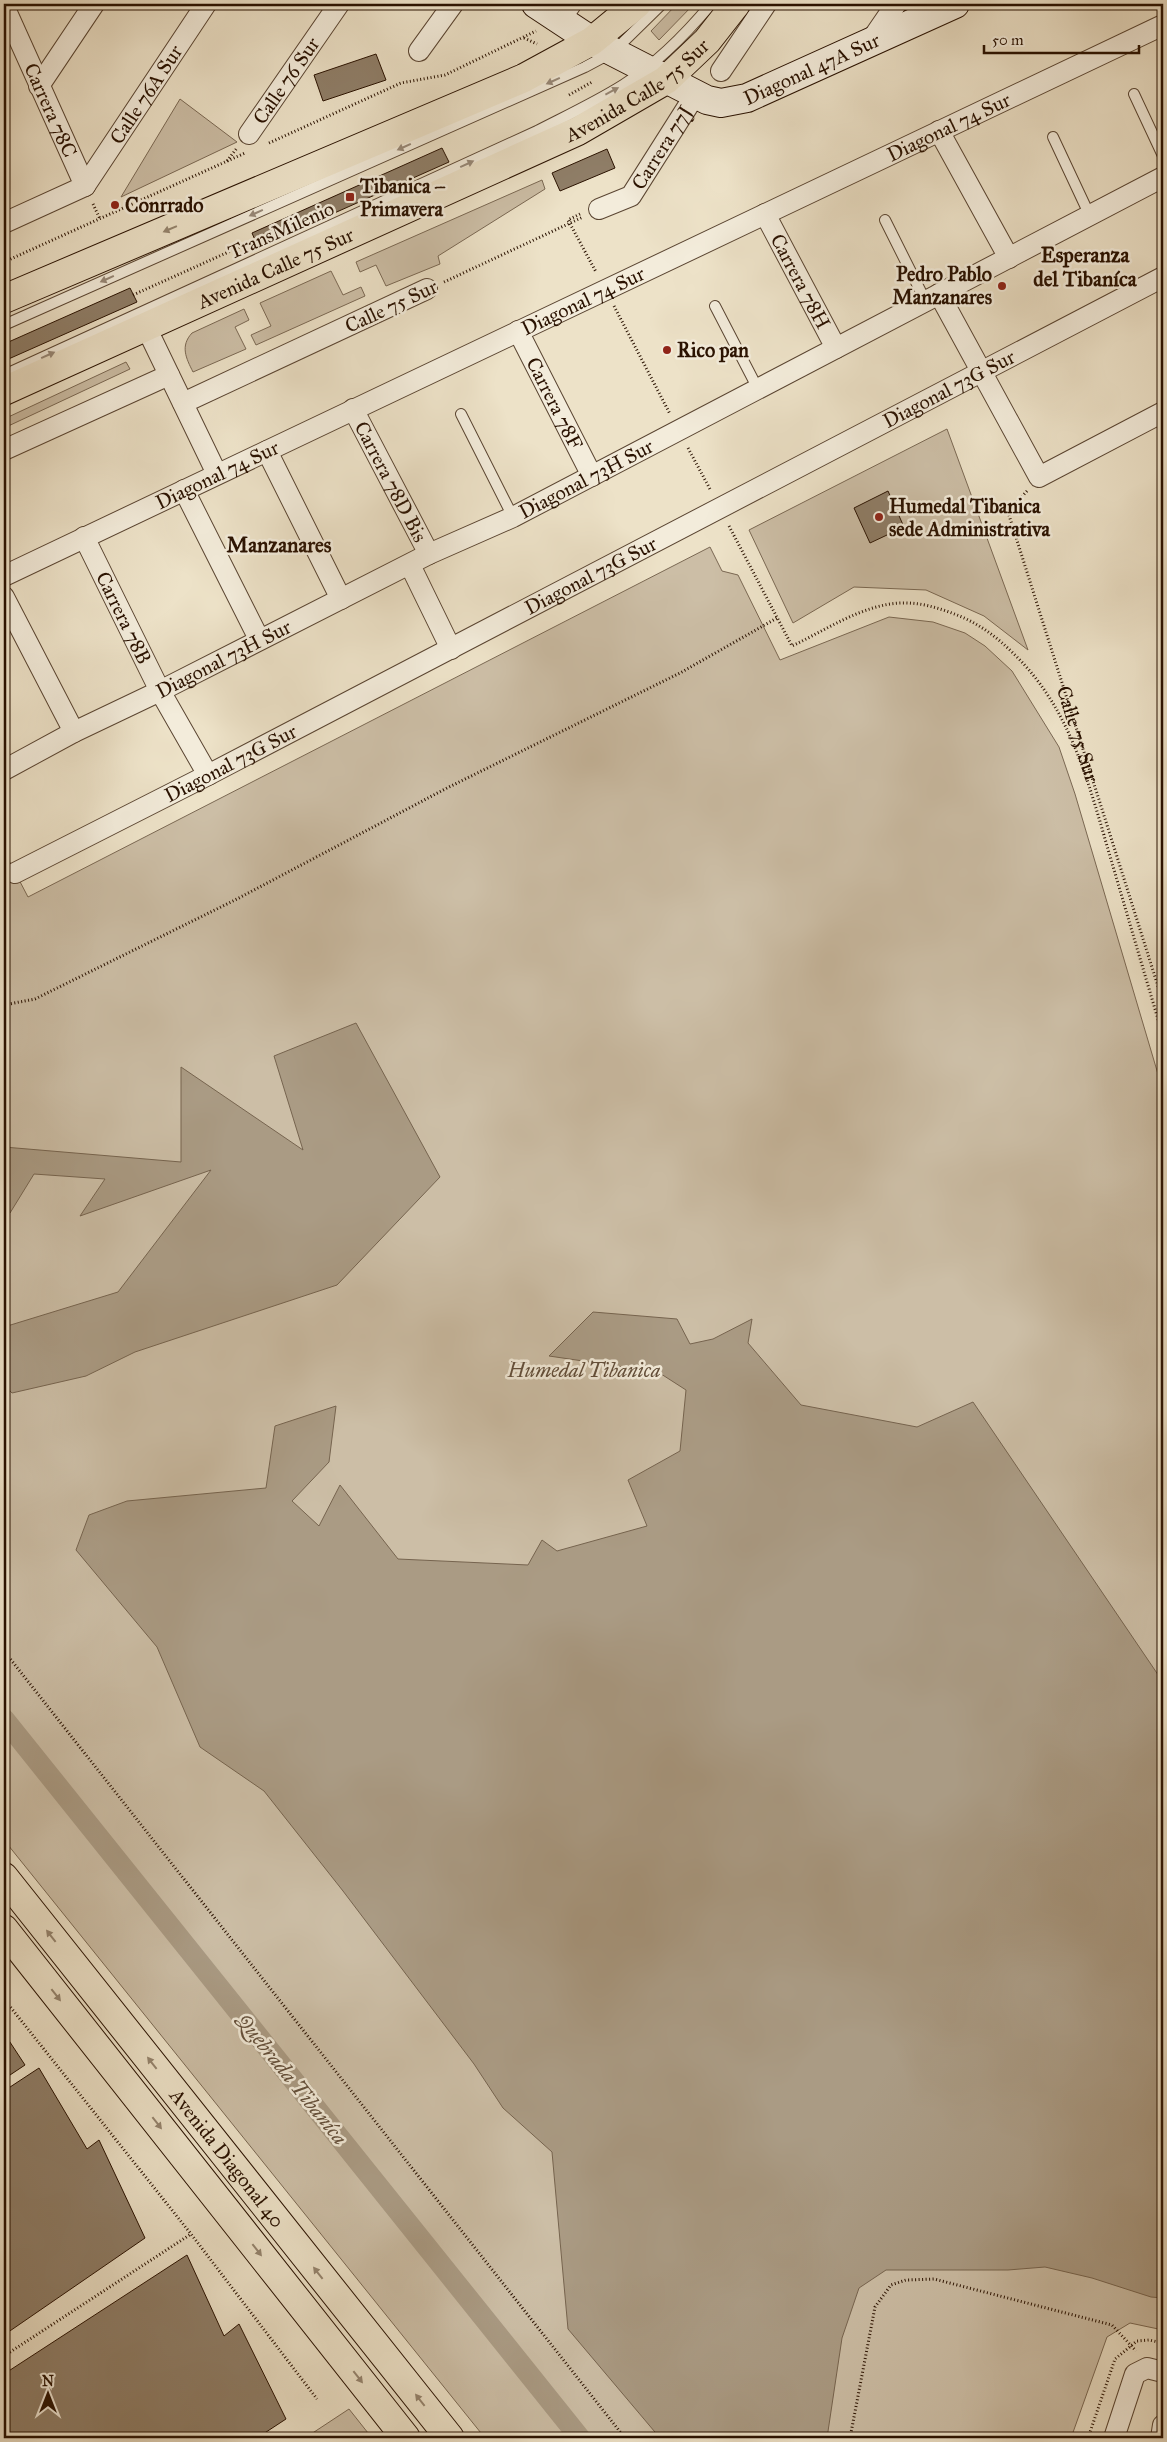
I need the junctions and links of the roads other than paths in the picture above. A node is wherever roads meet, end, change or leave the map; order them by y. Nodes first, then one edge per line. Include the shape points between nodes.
1 (94, 4) edge
2 (206, 4) edge
3 (339, 4) edge
4 (453, 4) edge
5 (536, 4) edge
6 (637, 4) edge
7 (662, 4) edge
8 (711, 4) edge
9 (736, 4) edge
10 (766, 4) edge
11 (896, 4) edge
12 (955, 4) edge
13 (4, 6) edge
14 (566, 12) edge
15 (1163, 25) edge
16 (870, 42) junction
17 (602, 47) junction
18 (419, 52) dead end
19 (721, 71) dead end
20 (656, 74) junction
21 (39, 86) junction
22 (1134, 94) dead end
23 (695, 95) junction
24 (939, 131) junction
25 (1053, 137) dead end
26 (249, 143) road end
27 (1163, 156) edge
28 (1163, 177) edge
29 (85, 186) junction
30 (599, 209) road end
31 (765, 214) junction
32 (1090, 216) junction
33 (885, 220) dead end
34 (4, 223) edge
35 (1009, 258) junction
36 (1163, 277) edge
37 (427, 289) road end
38 (932, 298) junction
39 (4, 299) edge
40 (716, 306) dead end
41 (4, 325) edge
42 (146, 327) junction
43 (518, 332) junction
44 (836, 348) junction
45 (982, 372) junction
46 (4, 375) edge
47 (169, 375) junction
48 (758, 389) junction
49 (4, 391) edge
50 (183, 403) junction
51 (353, 410) junction
52 (1163, 412) edge
53 (461, 414) dead end
54 (4, 450) edge
55 (267, 451) junction
56 (217, 474) junction
57 (592, 476) junction
58 (184, 490) junction
59 (513, 517) junction
60 (84, 538) junction
61 (429, 554) junction
62 (410, 565) junction
63 (4, 576) edge
64 (4, 597) edge
65 (342, 599) junction
66 (259, 639) junction
67 (451, 649) junction
68 (160, 691) junction
69 (74, 732) junction
70 (4, 770) edge
71 (208, 775) junction
72 (15, 873) dead end
73 (4, 1877) edge
74 (4, 1929) edge
75 (1155, 2370) edge
76 (1163, 2425) edge
77 (406, 2438) edge
78 (450, 2438) edge
79 (1114, 2438) edge
80 (1161, 2438) edge

1 - 21 street
2 - 29 street, Calle 76A Sur
3 - 26 street, Calle 76 Sur
4 - 18 street
5 - 14 street
6 - 17 main road
7 - 17 lane, TransMilenio
8 - 20 lane, TransMilenio via 680,38
9 - 20 main road, Avenida Calle 75 Sur via 706,41
10 - 19 street
11 - 16 street
12 - 16 street, Diagonal 47A Sur
13 - 21 street, Carrera 78C
14 - 17 street
15 - 24 street, Diagonal 74 Sur
16 - 23 street, Diagonal 47A Sur via 747,98 715,102
17 - 20 street
17 -> 39 main road via 565,57 474,101
17 -> 41 lane, TransMilenio via 566,75
20 - 23 street, Diagonal 47A Sur
20 - 42 main road, Avenida Calle 75 Sur via 578,130
46 -> 20 lane, TransMilenio via 529,135 623,85
21 - 29 street, Carrera 78C
22 - 27 lane
23 - 30 street, Carrera 77J via 631,196
24 - 31 street, Diagonal 74 Sur
24 - 35 street
25 - 32 lane
28 - 32 street, Diagonal 73H Sur
29 - 34 street
31 - 43 street, Diagonal 74 Sur
31 - 44 street, Carrera 78H
32 - 35 street, Diagonal 73H Sur
33 - 38 lane
35 - 38 street, Diagonal 73H Sur
36 - 45 street, Diagonal 73G Sur
37 - 50 street, Calle 75 Sur
38 - 44 street, Diagonal 73H Sur
38 - 45 street
40 - 48 lane
42 - 47 street
42 - 49 main road, Avenida Calle 75 Sur
43 - 51 street, Diagonal 74 Sur
43 - 57 street, Carrera 78F
44 - 48 street, Diagonal 73H Sur
45 - 52 street via 1039,477
45 - 67 street, Diagonal 73G Sur
47 - 50 street
47 - 54 street
48 - 57 street, Diagonal 73H Sur
50 - 56 street
51 - 55 street, Diagonal 74 Sur
51 - 61 street, Carrera 78D Bis
53 - 59 lane
55 - 56 street, Diagonal 74 Sur
55 - 65 street
56 - 58 street, Diagonal 74 Sur
57 - 59 street, Diagonal 73H Sur
58 - 60 street, Diagonal 74 Sur
58 - 66 street
59 - 61 street, Diagonal 73H Sur
60 - 63 street, Diagonal 74 Sur
60 - 68 street, Carrera 78B
61 - 62 street, Diagonal 73H Sur
62 - 65 street, Diagonal 73H Sur
62 - 67 street, Carrera 78D Bis
64 - 69 street
65 - 66 street, Diagonal 73H Sur
66 - 68 street, Diagonal 73H Sur
67 - 71 street, Diagonal 73G Sur
68 - 69 street, Diagonal 73H Sur
68 - 71 street, Carrera 78B
69 - 70 street, Diagonal 73H Sur
71 - 72 street, Diagonal 73G Sur
78 -> 73 main road, Avenida Diagonal 40
74 -> 77 main road, Avenida Diagonal 40
75 - 79 street via 1135,2374
76 - 80 street

